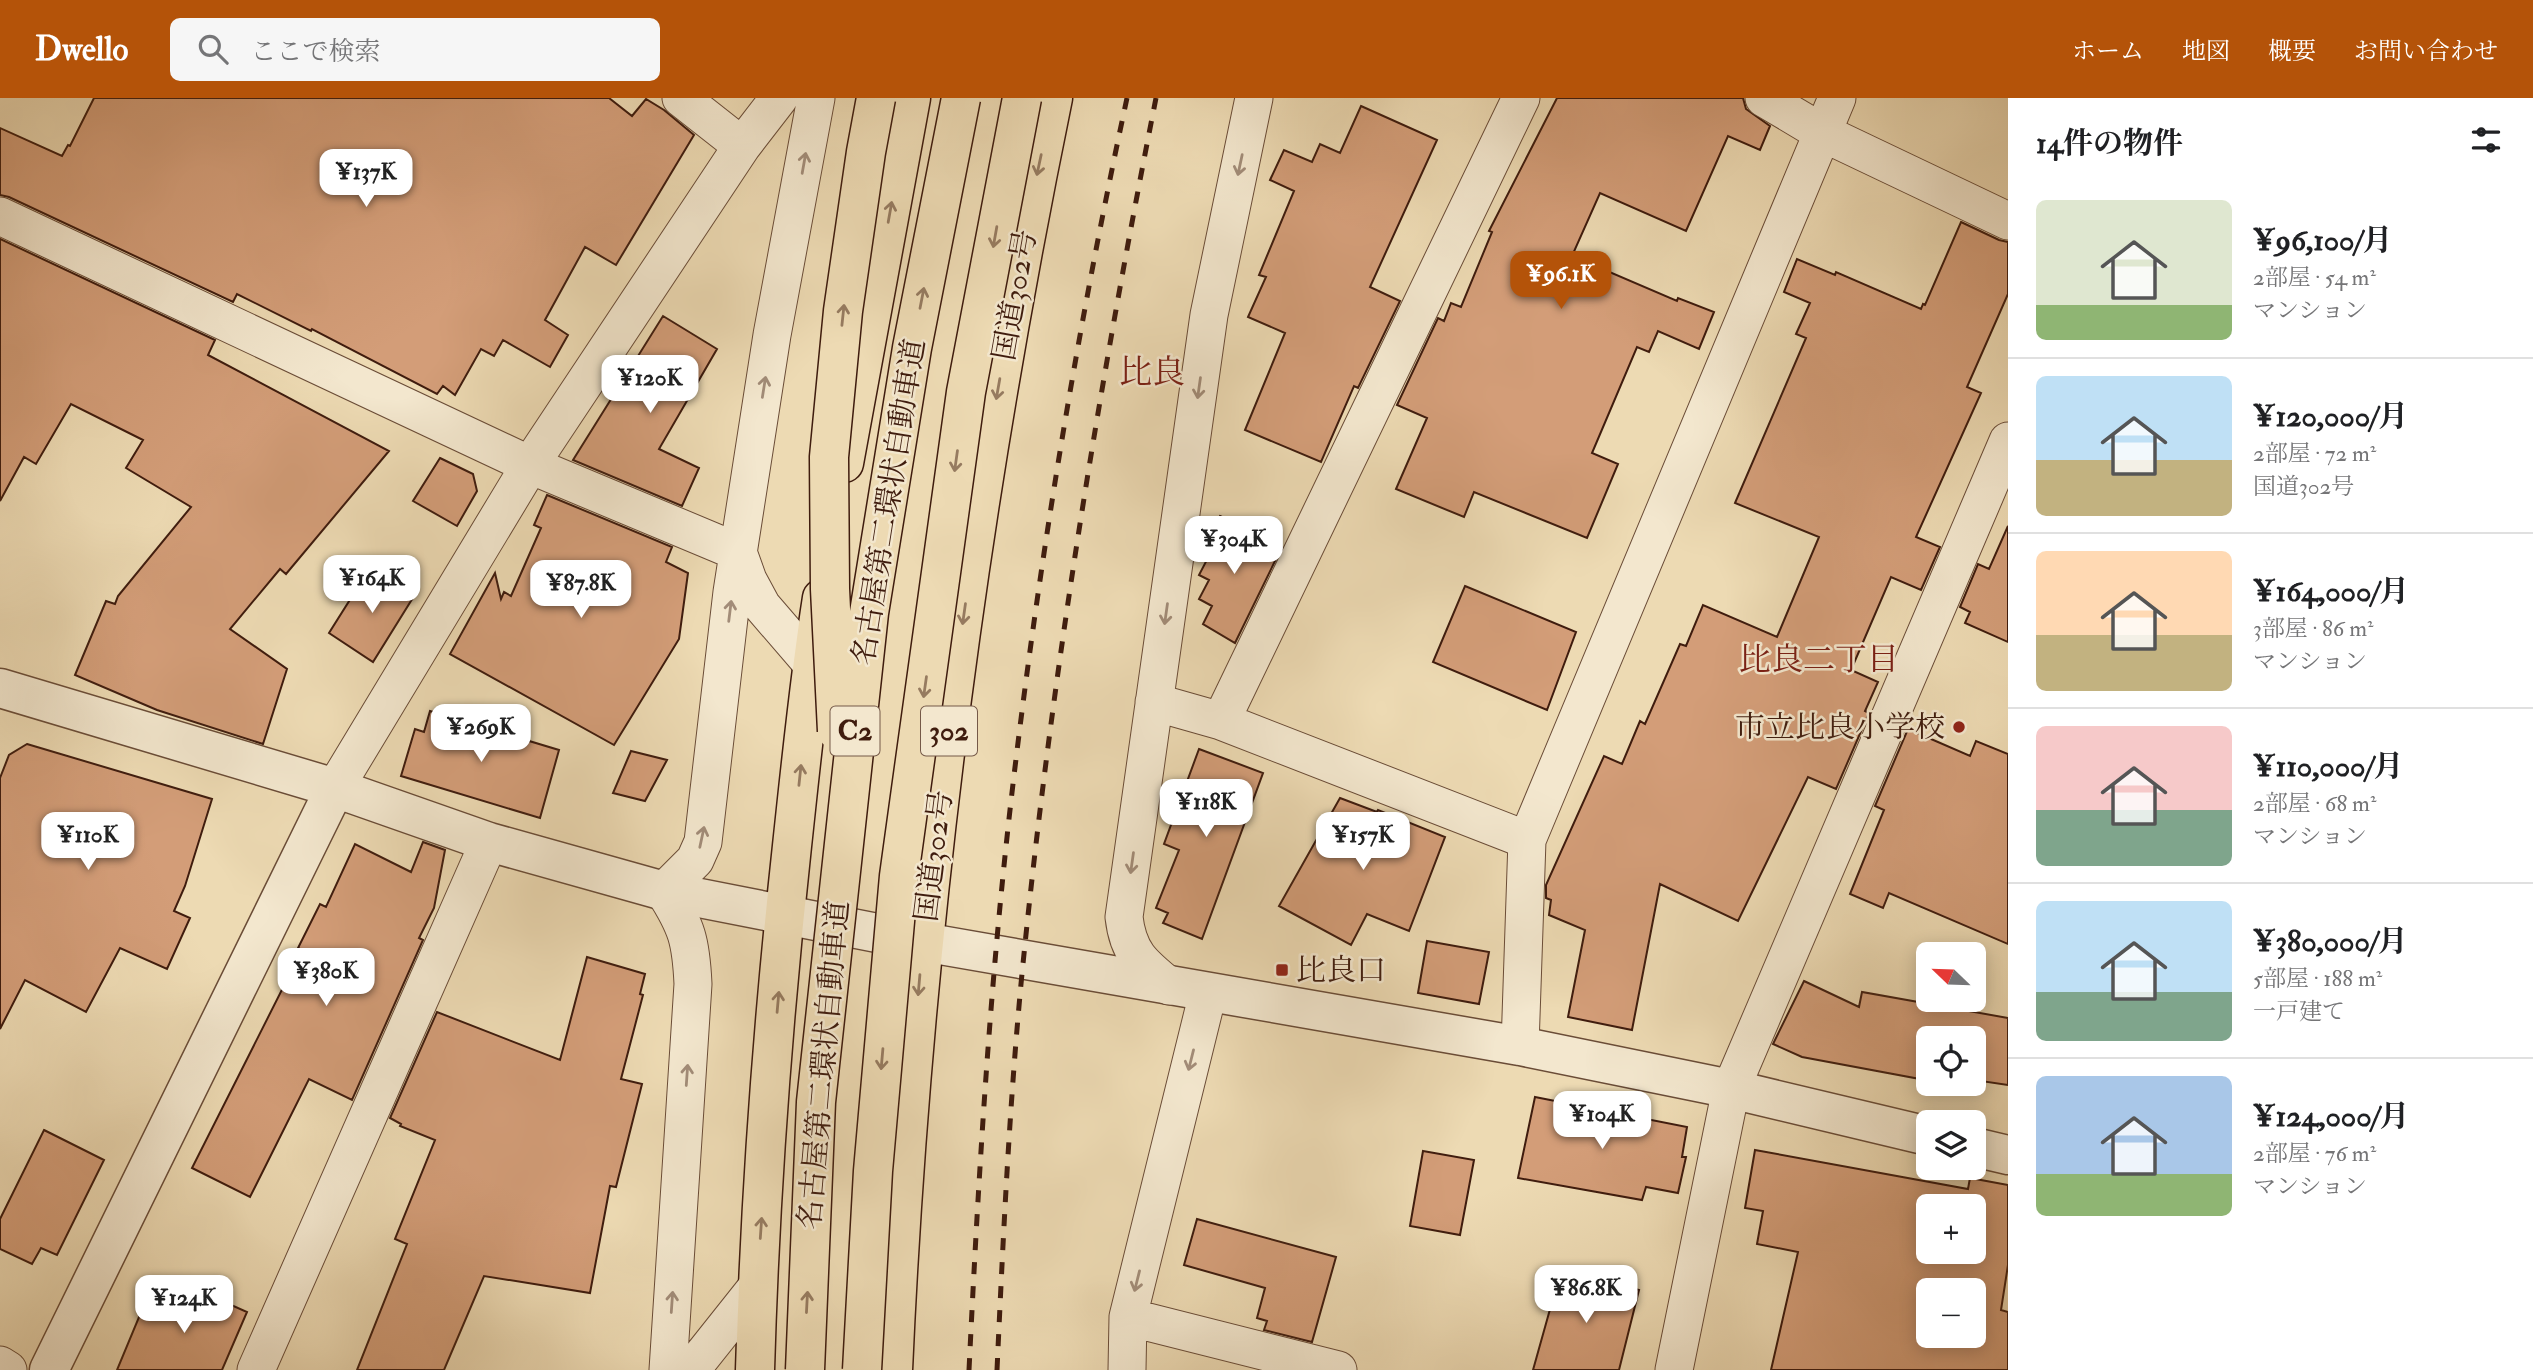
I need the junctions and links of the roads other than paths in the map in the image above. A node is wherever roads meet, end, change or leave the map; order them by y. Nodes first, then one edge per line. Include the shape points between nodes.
1 (681, 98) edge
2 (779, 98) edge
3 (816, 98) edge
4 (876, 98) edge
5 (911, 98) edge
6 (961, 98) edge
7 (1022, 98) edge
8 (1053, 98) edge
9 (1254, 98) edge
10 (1521, 98) edge
11 (1764, 98) edge
12 (1837, 98) edge
13 (1821, 132) junction
14 (742, 146) junction
15 (0, 216) edge
16 (2008, 220) edge
17 (2008, 441) edge
18 (530, 465) junction
19 (738, 552) junction
20 (812, 664) junction
21 (2, 694) edge
22 (1154, 702) junction
23 (1221, 721) junction
24 (335, 788) junction
25 (1527, 840) junction
26 (489, 842) junction
27 (842, 848) junction
28 (664, 891) junction
29 (785, 916) junction
30 (923, 942) junction
31 (1169, 986) junction
32 (1208, 993) junction
33 (1520, 1046) junction
34 (1731, 1089) junction
35 (1916, 1133) edge
36 (1986, 1150) edge
37 (2008, 1155) edge
38 (757, 1287) junction
39 (1128, 1317) junction
40 (0, 1365) edge
41 (8, 1370) edge
42 (49, 1370) edge
43 (256, 1370) edge
44 (668, 1370) edge
45 (691, 1370) edge
46 (755, 1370) edge
47 (805, 1370) edge
48 (862, 1370) edge
49 (893, 1370) edge
50 (1128, 1370) edge
51 (1338, 1370) edge
52 (1674, 1370) edge

1 - 14 street
2 - 14 street
19 -> 3 street
27 -> 4 highway, bridge via 829,457 843,312
20 -> 5 highway
27 -> 6 highway, 名古屋第二環状自動車道 / C2, bridge via 871,599 912,348
7 -> 48 highway, 名古屋第二環状自動車道 / C2, bridge via 966,392 899,876 873,1171
8 -> 30 highway, 国道302号 / 302 via 991,428
9 -> 22 street via 1209,315
10 - 23 street
11 - 13 street
12 - 13 street
13 - 16 street
13 - 25 street
14 - 18 street
15 - 18 street
17 - 34 street
18 - 19 street
18 - 24 street
19 - 20 street via 762,606
28 -> 19 street via 695,860 702,842
29 -> 20 highway
21 - 24 street
22 - 23 street
22 -> 31 street via 1124,917 1126,934 1141,963
23 - 25 street
24 - 26 street
24 - 42 street
25 - 33 street
26 - 28 street
26 - 43 street
47 -> 27 highway, 名古屋第二環状自動車道 / C2, bridge via 816,1102
28 - 29 street
44 -> 28 street via 694,984 682,919
29 - 30 street
38 -> 29 highway
30 - 31 street
30 -> 49 highway, 国道302号 / 302
31 - 32 street
32 - 33 street
32 -> 39 street
33 - 34 street
34 - 35 street
34 - 52 street
36 - 37 street
38 - 45 street
38 - 46 highway
39 - 50 street
39 - 51 street
40 - 41 street

